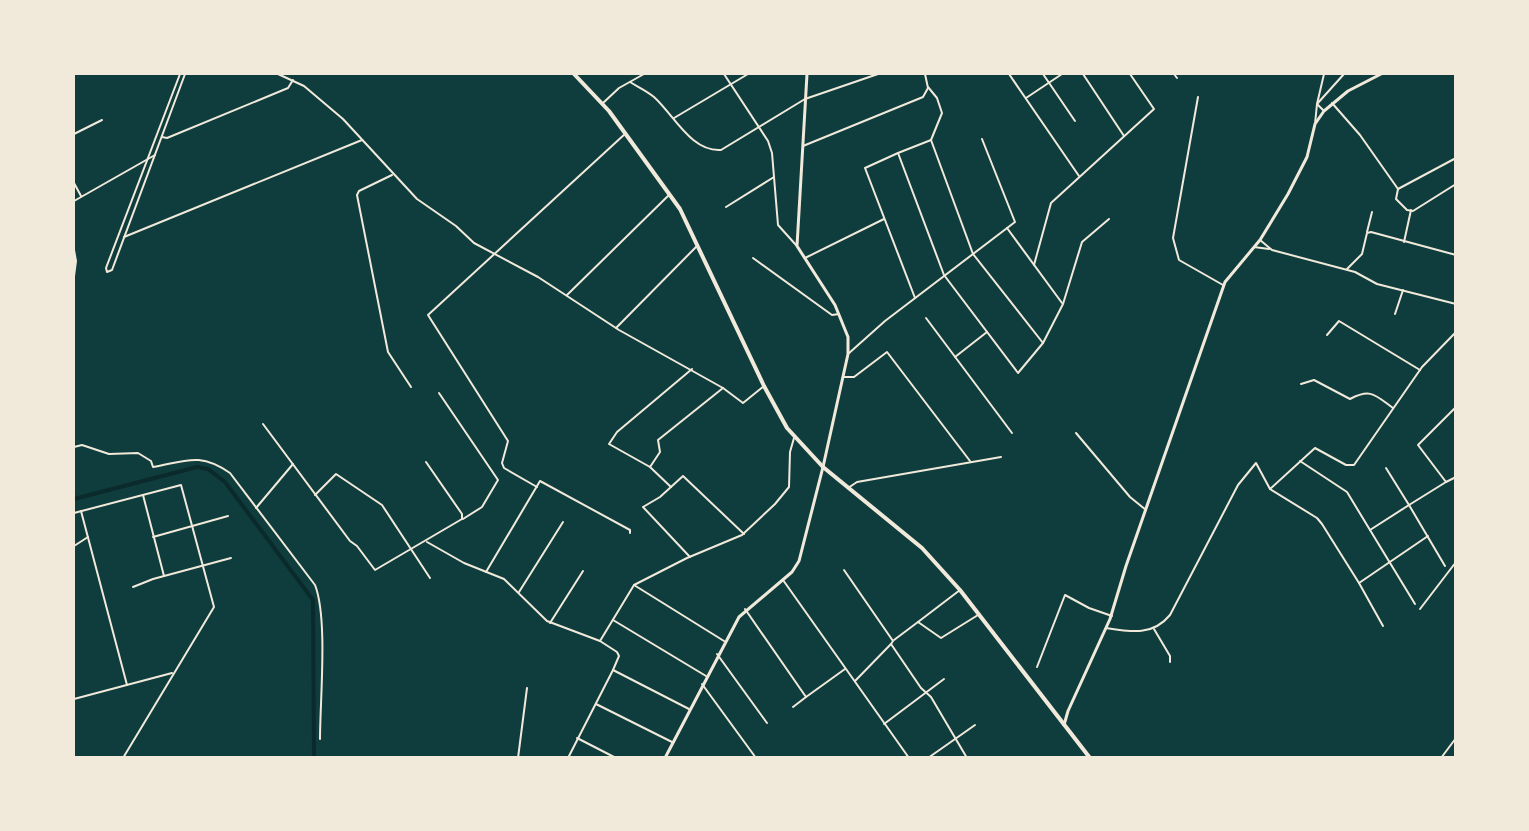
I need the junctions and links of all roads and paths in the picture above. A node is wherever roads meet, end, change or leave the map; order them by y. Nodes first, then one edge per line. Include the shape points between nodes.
1 (180, 74) edge
2 (185, 74) edge
3 (278, 74) edge
4 (574, 74) edge
5 (644, 74) edge
6 (724, 74) edge
7 (748, 74) edge
8 (807, 74) edge
9 (878, 74) edge
10 (926, 74) edge
11 (1009, 74) edge
12 (1043, 74) edge
13 (1062, 74) edge
14 (1083, 74) edge
15 (1130, 74) edge
16 (1174, 74) edge
17 (1323, 74) edge
18 (1344, 74) edge
19 (1381, 74) edge
20 (1177, 78) dead end
21 (293, 80) junction
22 (630, 82) junction
23 (1049, 82) junction
24 (732, 83) junction
25 (928, 87) junction
26 (1198, 97) dead end
27 (1026, 98) junction
28 (805, 99) junction
29 (603, 103) junction
30 (1332, 103) junction
31 (1317, 104) junction
32 (1324, 111) junction
33 (674, 118) junction
34 (102, 120) dead end
35 (1075, 121) dead end
36 (1315, 124) junction
37 (759, 127) junction
38 (74, 134) edge
39 (626, 134) junction
40 (1125, 136) junction
41 (162, 137) junction
42 (982, 139) dead end
43 (362, 140) junction
44 (931, 140) junction
45 (803, 146) junction
46 (898, 153) junction
47 (155, 155) junction
48 (1455, 158) edge
49 (149, 159) junction
50 (393, 175) junction
51 (1078, 176) junction
52 (774, 177) junction
53 (74, 183) edge
54 (1455, 184) edge
55 (1398, 189) junction
56 (670, 194) junction
57 (81, 197) junction
58 (74, 201) edge
59 (726, 207) dead end
60 (1411, 210) junction
61 (1372, 212) dead end
62 (884, 219) junction
63 (1109, 219) dead end
64 (1006, 228) junction
65 (1367, 233) junction
66 (124, 237) junction
67 (1260, 240) junction
68 (1404, 242) junction
69 (698, 245) junction
70 (797, 246) junction
71 (1254, 247) junction
72 (74, 250) edge
73 (1272, 250) junction
74 (973, 254) junction
75 (492, 255) junction
76 (1455, 255) edge
77 (753, 258) dead end
78 (805, 258) junction
79 (1034, 265) junction
80 (1346, 270) junction
81 (944, 275) junction
82 (74, 276) edge
83 (1223, 285) junction
84 (1403, 290) junction
85 (567, 295) junction
86 (915, 298) junction
87 (1063, 304) junction
88 (1455, 304) edge
89 (839, 314) junction
90 (1395, 314) dead end
91 (1455, 315) edge
92 (926, 318) dead end
93 (616, 328) junction
94 (987, 332) junction
95 (1455, 332) edge
96 (1327, 335) dead end
97 (1043, 343) junction
98 (848, 354) junction
99 (955, 357) junction
100 (692, 369) junction
101 (1420, 370) junction
102 (843, 377) junction
103 (1301, 384) dead end
104 (764, 386) junction
105 (411, 387) dead end
106 (723, 388) junction
107 (439, 393) dead end
108 (1393, 408) junction
109 (1455, 408) edge
110 (263, 424) dead end
111 (1012, 433) dead end
112 (1076, 433) dead end
113 (794, 438) junction
114 (74, 447) edge
115 (1000, 457) dead end
116 (970, 460) junction
117 (1300, 461) junction
118 (426, 462) dead end
119 (293, 464) junction
120 (650, 467) junction
121 (824, 467) junction
122 (1386, 468) dead end
123 (1455, 477) edge
124 (1446, 482) junction
125 (537, 487) junction
126 (671, 487) junction
127 (848, 488) junction
128 (1270, 489) junction
129 (143, 495) junction
130 (315, 495) junction
131 (1409, 505) junction
132 (256, 508) junction
133 (1146, 510) junction
134 (81, 511) junction
135 (74, 513) edge
136 (228, 516) dead end
137 (458, 522) junction
138 (563, 522) dead end
139 (192, 526) junction
140 (1371, 530) junction
141 (630, 533) dead end
142 (744, 534) junction
143 (1428, 536) junction
144 (88, 537) junction
145 (153, 537) junction
146 (426, 541) junction
147 (74, 546) edge
148 (412, 550) junction
149 (690, 557) junction
150 (231, 558) dead end
151 (1389, 561) junction
152 (1455, 562) edge
153 (203, 565) junction
154 (1445, 566) dead end
155 (844, 570) dead end
156 (583, 571) dead end
157 (486, 572) junction
158 (164, 576) junction
159 (430, 578) dead end
160 (783, 580) junction
161 (1359, 583) junction
162 (634, 585) junction
163 (133, 587) dead end
164 (960, 590) junction
165 (519, 592) junction
166 (1415, 604) dead end
167 (744, 609) junction
168 (1420, 609) dead end
169 (978, 615) junction
170 (1112, 616) junction
171 (613, 620) junction
172 (918, 622) junction
173 (550, 624) junction
174 (1383, 626) dead end
175 (1106, 628) junction
176 (1154, 629) junction
177 (600, 641) junction
178 (723, 641) junction
179 (892, 642) junction
180 (717, 654) junction
181 (1170, 662) dead end
182 (1037, 667) dead end
183 (845, 668) junction
184 (613, 670) junction
185 (174, 672) junction
186 (706, 676) junction
187 (944, 679) dead end
188 (855, 681) junction
189 (702, 684) junction
190 (128, 685) junction
191 (527, 688) dead end
192 (926, 692) junction
193 (806, 697) junction
194 (74, 699) edge
195 (596, 704) junction
196 (792, 706) dead end
197 (689, 709) junction
198 (767, 723) dead end
199 (884, 724) junction
200 (975, 725) dead end
201 (1064, 725) junction
202 (578, 738) junction
203 (955, 738) junction
204 (1455, 738) edge
205 (320, 739) dead end
206 (672, 742) junction
207 (123, 758) edge
208 (518, 758) edge
209 (568, 758) edge
210 (616, 758) edge
211 (664, 758) edge
212 (756, 758) edge
213 (909, 758) edge
214 (928, 758) edge
215 (967, 758) edge
216 (1090, 758) edge
217 (1441, 758) edge

1 - 49 street
2 - 41 street
3 - 21 street
4 - 29 highway
5 - 22 street
6 - 24 street
7 - 24 street
8 - 28 street
9 - 28 street
10 - 25 street
11 - 27 street
12 - 23 street
13 - 23 street
14 - 40 street
15 - 40 street via 1154,109
16 - 20 street
17 - 31 street
18 - 31 street
19 - 30 street
21 - 41 street via 288,88
21 - 43 street via 344,118
22 - 29 street
22 - 33 street via 652,96
23 - 27 street
23 - 35 street
24 - 33 street
24 - 37 street
25 - 44 street via 942,113
25 - 45 street via 923,97
26 - 83 street via 1173,238 1179,260
27 - 51 street
28 - 37 street
28 - 45 street
29 - 39 highway
30 - 32 street
30 - 55 street
31 - 32 street
31 - 36 street
32 - 36 street
33 - 37 street via 697,144 709,151 721,150
34 - 38 street
36 - 67 street via 1307,157
37 - 52 street via 772,153
39 - 56 highway
39 - 75 street
40 - 51 street
41 - 47 street
42 - 64 street via 1015,222
43 - 50 street
43 - 66 street
44 - 46 street
44 - 74 street
45 - 70 street
46 - 62 street via 865,168
46 - 81 street
47 - 49 street
47 - 66 street
48 - 55 street
49 - 57 street
49 - 66 street via 106,268 108,272
50 - 75 street via 417,199
50 - 105 street via 357,195 388,352
51 - 79 street via 1051,203
52 - 59 street
52 - 70 street via 778,225
53 - 57 street
54 - 60 street
55 - 60 street via 1396,199
56 - 69 highway
56 - 85 street
57 - 58 street
60 - 68 street
61 - 65 street
62 - 78 street
62 - 86 street
63 - 87 street via 1082,242
64 - 74 street
64 - 79 street
65 - 68 street
65 - 80 street via 1359,258
67 - 71 street
67 - 73 street
68 - 76 street
69 - 93 street
69 - 104 highway
70 - 78 street
71 - 73 street
71 - 83 street
72 - 82 street
73 - 80 street
74 - 81 street
74 - 97 street
75 - 85 street
75 - 125 street via 428,315 508,441 504,468
77 - 89 street via 832,315
78 - 89 street
79 - 87 street
80 - 84 street
81 - 86 street
81 - 94 street
83 - 133 street
84 - 88 street
84 - 90 street
85 - 93 street
86 - 98 street
87 - 97 street
89 - 98 street via 848,337
91 - 95 street
92 - 99 street
93 - 100 street
94 - 97 street via 1018,373
94 - 99 street
95 - 101 street
96 - 101 street via 1339,321
98 - 102 street
99 - 111 street
100 - 106 street
100 - 120 street via 617,432 609,444
101 - 108 street
102 - 116 street via 854,377 887,352
102 - 121 street
103 - 108 street via 1314,380 1350,399 1363,392 1371,393
104 - 106 street via 743,403
104 - 113 highway
106 - 120 street via 658,440 660,452
107 - 137 street via 498,480 482,507
108 - 117 street via 1354,465 1346,465 1315,448
109 - 124 street via 1418,444
110 - 119 street
112 - 133 street via 1130,497
113 - 121 highway
113 - 142 street via 788,490
114 - 132 street via 82,445 109,454 138,453 151,461 153,467 196,459 213,462 230,473
115 - 116 street
116 - 127 street via 857,482
117 - 128 street
117 - 140 street via 1347,492
118 - 137 street via 462,514
119 - 130 street
119 - 132 street
120 - 126 street
121 - 127 highway
121 - 160 street via 799,561
122 - 131 street
123 - 124 street
124 - 131 street
125 - 141 street via 540,481
125 - 157 street
126 - 142 street via 683,476
126 - 149 street via 643,507
127 - 164 highway via 922,548
128 - 161 street via 1317,518
128 - 176 street via 1255,464 1238,485 1170,615
129 - 134 street
129 - 139 street via 181,485
129 - 145 street
130 - 148 street via 371,568 380,569
130 - 148 street via 336,474 382,505
131 - 140 street
131 - 143 street
132 - 205 street via 319,594
133 - 170 street
134 - 135 street
134 - 144 street
136 - 139 street
137 - 146 street
138 - 165 street
139 - 145 street
139 - 153 street
140 - 151 street
142 - 149 street
143 - 151 street
143 - 154 street
144 - 147 street
144 - 190 street
145 - 158 street
146 - 148 street
146 - 157 street
148 - 159 street
149 - 162 street
150 - 153 street
151 - 161 street
151 - 166 street
152 - 168 street
153 - 158 street
153 - 185 street via 214,607
155 - 179 street
156 - 173 street
157 - 165 street via 504,579
158 - 163 street
160 - 167 street
160 - 183 street
161 - 174 street
162 - 171 street
162 - 178 street
164 - 169 highway
164 - 172 street
165 - 173 street
167 - 178 street
167 - 193 street
169 - 172 street via 941,638
169 - 201 highway
170 - 175 street
170 - 182 street via 1065,595
171 - 177 street
171 - 186 street
172 - 179 street
173 - 177 street
175 - 176 street
175 - 201 street
176 - 181 street
177 - 184 street via 619,656
178 - 180 street
179 - 188 street
179 - 192 street
180 - 186 street
180 - 198 street
183 - 188 street
183 - 193 street
184 - 195 street
184 - 197 street
185 - 190 street
185 - 207 street
186 - 189 street
187 - 192 street
188 - 199 street
189 - 197 street
189 - 212 street
190 - 194 street
191 - 208 street
192 - 199 street
192 - 203 street
193 - 196 street
195 - 202 street
195 - 206 street
197 - 206 street
199 - 213 street
200 - 203 street
201 - 216 highway
202 - 209 street
202 - 210 street
203 - 214 street
203 - 215 street
204 - 217 street
206 - 211 street

